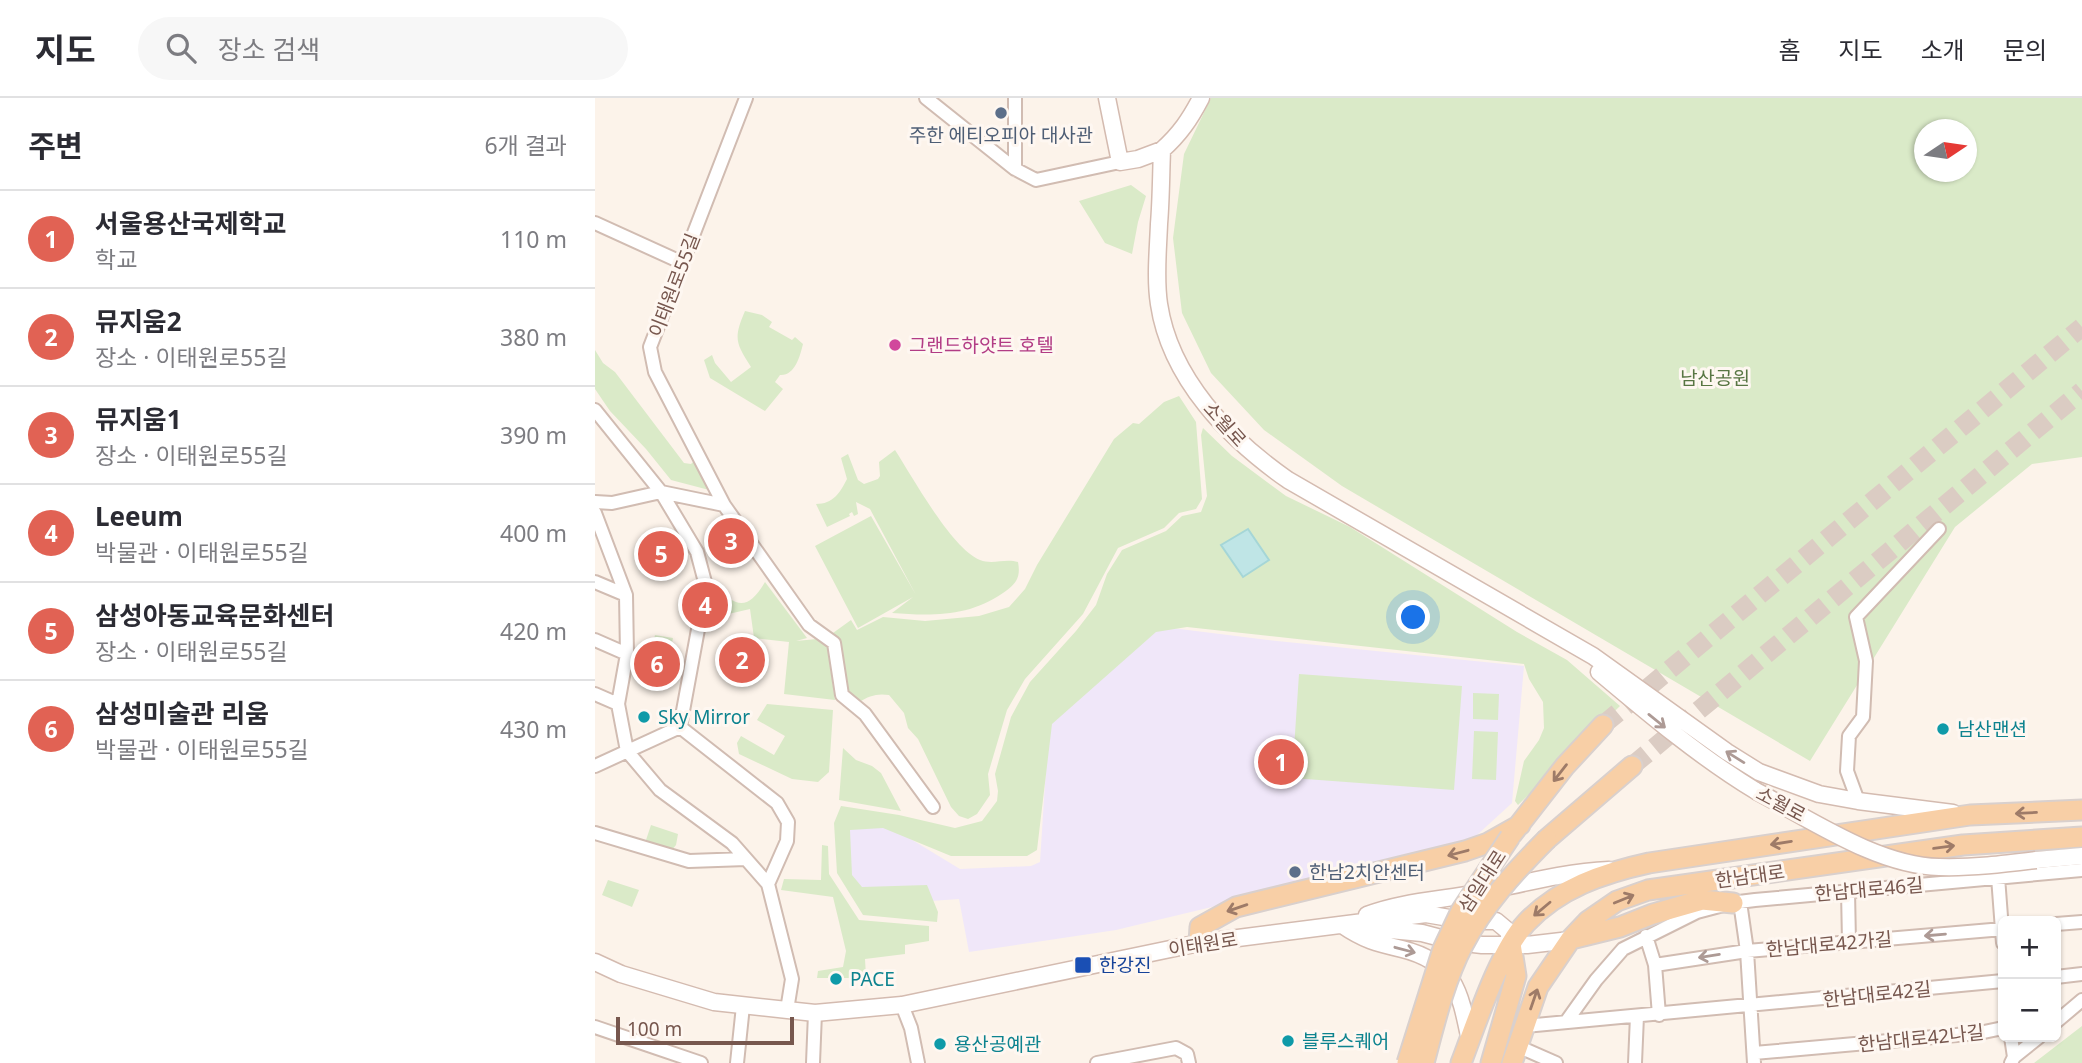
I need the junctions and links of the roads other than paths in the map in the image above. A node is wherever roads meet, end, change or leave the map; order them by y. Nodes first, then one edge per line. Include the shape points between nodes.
1 (746, 98) edge
2 (926, 98) edge
3 (1015, 98) edge
4 (1107, 98) edge
5 (1201, 98) edge
6 (1162, 150) junction
7 (1120, 162) junction
8 (1015, 169) junction
9 (595, 223) edge
10 (683, 263) junction
11 (595, 410) edge
12 (661, 492) junction
13 (595, 502) edge
14 (724, 505) junction
15 (595, 513) edge
16 (1939, 530) dead end
17 (595, 582) edge
18 (626, 595) junction
19 (1527, 618) junction
20 (595, 640) edge
21 (627, 654) junction
22 (595, 694) edge
23 (618, 704) junction
24 (1603, 725) tunnel mouth
25 (680, 727) junction
26 (627, 751) junction
27 (595, 766) edge
28 (1632, 766) tunnel mouth
29 (1859, 802) junction
30 (933, 807) dead end
31 (2082, 810) edge
32 (1970, 815) junction
33 (1515, 831) junction
34 (595, 833) edge
35 (2082, 837) edge
36 (2082, 856) edge
37 (746, 859) junction
38 (1620, 869) junction
39 (2082, 870) edge
40 (1998, 877) junction
41 (768, 884) junction
42 (1848, 891) junction
43 (1737, 902) junction
44 (1426, 914) junction
45 (2002, 916) edge
46 (2082, 922) edge
47 (2061, 924) edge
48 (1342, 925) junction
49 (1998, 929) edge
50 (1422, 933) junction
51 (1646, 936) junction
52 (1570, 940) junction
53 (1849, 942) junction
54 (1199, 943) junction
55 (1511, 944) junction
56 (1747, 951) junction
57 (595, 962) edge
58 (1655, 965) junction
59 (2082, 974) edge
60 (2061, 976) edge
61 (1998, 981) edge
62 (2082, 1000) edge
63 (743, 1006) junction
64 (902, 1006) junction
65 (1751, 1006) junction
66 (787, 1010) junction
67 (815, 1013) junction
68 (1659, 1015) junction
69 (1637, 1016) junction
70 (2061, 1019) edge
71 (1566, 1022) junction
72 (1525, 1026) junction
73 (595, 1027) edge
74 (1998, 1029) edge
75 (1470, 1041) junction
76 (2011, 1042) edge
77 (2033, 1042) edge
78 (1515, 1055) edge
79 (1754, 1058) edge
80 (2013, 1060) edge
81 (701, 1063) edge
82 (737, 1063) edge
83 (813, 1063) edge
84 (918, 1063) edge
85 (1097, 1063) edge
86 (1189, 1063) edge
87 (1407, 1063) edge
88 (1424, 1063) edge
89 (1461, 1063) edge
90 (1490, 1063) edge
91 (1556, 1063) edge
92 (1635, 1063) edge

1 - 10 street, 이태원로55길
2 - 8 street
3 - 8 street
4 - 7 main road
5 - 6 main road via 1188,123
6 - 7 main road
6 - 19 main road, 소월로 via 1159,304 1180,364 1210,410 1246,448 1288,480
7 - 8 street via 1036,180
9 - 10 street
10 - 14 street, 이태원로55길 via 650,347 655,372
11 - 12 street
12 - 13 street via 612,503
12 - 14 street
12 - 25 street via 697,552 706,586
14 - 30 street, 이태원로55길 via 809,625 834,643 842,695 865,715
15 - 18 street
16 - 29 street via 1856,617 1866,661 1863,717 1849,736 1847,771
17 - 18 street
18 - 21 street
29 -> 19 main road, 소월로 via 1819,794 1759,772 1593,656
19 -> 36 main road, 소월로, bridge via 1722,770 1853,842 1909,863 1938,867
20 - 21 street
21 - 23 street
22 - 23 street
23 - 26 street
24 -> 33 main road, 삼일대로
25 - 26 street
25 - 41 street via 777,803 788,822 787,841
26 - 27 street
26 - 37 street via 660,790 732,842
28 - 88 main road, 삼일대로, bridge via 1547,839 1505,884 1463,946
29 - 32 main road, 소월로
31 -> 32 main road, 한남대로
32 -> 38 main road, 한남대로
33 -> 54 main road via 1465,851 1236,907 1200,928
33 - 87 main road, 삼일대로, bridge via 1461,911 1443,948
34 - 37 street via 689,861
52 -> 35 main road, 한남대로 via 1617,901 1648,890 1963,845
37 - 41 street
38 - 48 main road, 이태원로 via 1577,872 1391,906
38 -> 55 main road, 한남대로 via 1569,889 1547,904
39 - 40 street, 한남대로46길
40 - 42 street, 한남대로46길
40 - 45 street
41 - 66 street via 792,979
42 - 43 street, 한남대로46길
42 - 53 street
43 - 51 street, 한남대로46길 via 1697,912
43 - 52 main road via 1702,900
43 - 56 street
44 - 48 main road, 이태원로
44 - 50 main road via 1429,928
44 - 55 main road, 이태원로 via 1496,921 1508,931
46 - 47 street
48 - 50 main road, 이태원로
48 - 54 main road, 이태원로
48 -> 75 main road via 1362,939 1412,951 1443,967 1463,1007
49 -> 53 street, 한남대로42가길
50 - 55 main road, 이태원로 via 1456,942
51 - 58 street
51 - 71 street, 한남대로46길 via 1623,949
52 - 55 main road, 이태원로
72 -> 52 main road, 한남대로 via 1538,987
53 - 56 street, 한남대로42가길
54 - 64 main road, 이태원로
55 - 75 main road, 한남대로
55 - 90 main road via 1516,976
56 -> 58 street, 한남대로42가길
56 - 65 street
57 - 63 main road, 이태원로 via 715,1002
58 - 68 street
59 - 60 street
61 - 65 street, 한남대로42길
62 - 70 street
63 - 66 main road, 이태원로
63 - 82 street
64 - 67 main road, 이태원로
64 - 84 street
65 - 68 street, 한남대로42길
65 - 79 street
66 - 67 main road, 이태원로
67 - 83 street
68 - 69 street, 한남대로42길
69 - 71 street, 한남대로42길
69 - 92 street
71 - 72 street, 한남대로42길
72 - 78 main road, 한남대로
73 - 81 street
74 - 79 street, 한남대로42나길
75 - 89 main road, 한남대로
76 - 80 street
77 - 80 street
78 - 91 street
85 - 86 street via 1177,1048 1188,1054

